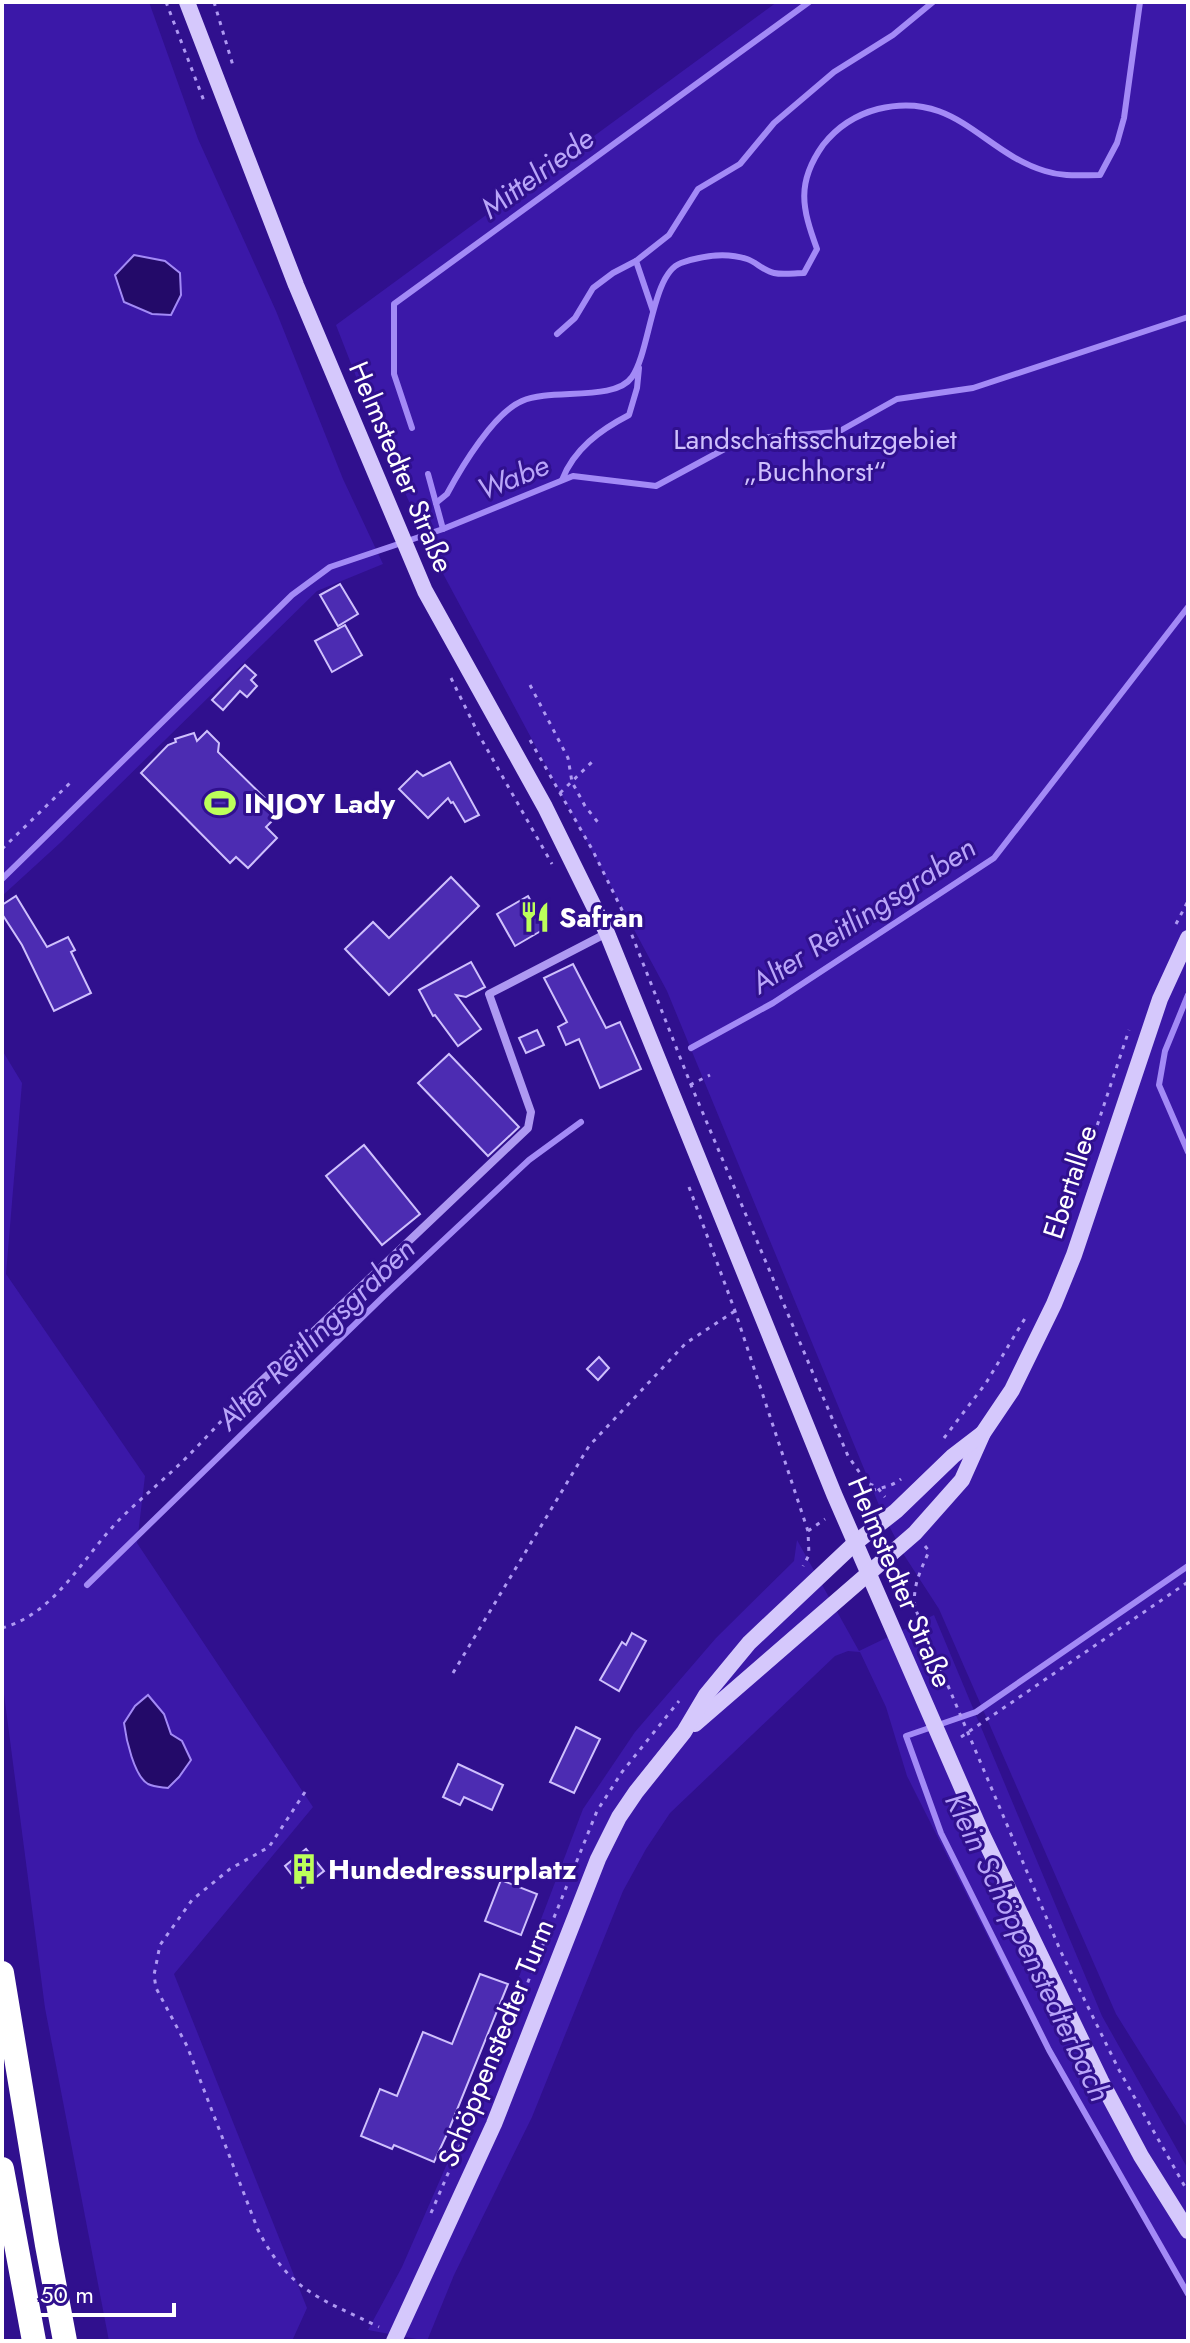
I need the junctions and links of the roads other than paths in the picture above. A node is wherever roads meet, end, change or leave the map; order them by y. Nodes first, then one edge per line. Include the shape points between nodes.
1 (187, 2) edge
2 (607, 933) junction
3 (1188, 938) edge
4 (233, 1408) road end
5 (983, 1433) junction
6 (855, 1543) junction
7 (869, 1575) junction
8 (684, 1732) junction
9 (2, 1973) edge
10 (2, 2169) edge
11 (1188, 2231) edge
12 (396, 2339) edge
13 (34, 2341) edge
14 (65, 2341) edge

1 - 2 street, Helmstedter Straße via 280,243 425,591 545,807
2 - 4 street via 489,994 531,1112 528,1128
2 - 6 street, Helmstedter Straße
3 - 5 street, Ebertallee via 1134,1068 1054,1304 1012,1390
5 - 6 street, Ebertallee
5 - 7 street, Ebertallee via 962,1480
6 - 7 street, Helmstedter Straße
6 - 8 street, Schöppenstedter Turm via 749,1643 706,1695
7 - 8 street, Schöppenstedter Turm
7 - 11 street, Helmstedter Straße via 1053,1986 1141,2156
8 - 12 street, Schöppenstedter Turm via 619,1817 598,1859 494,2124
9 - 14 highway
10 - 13 highway

